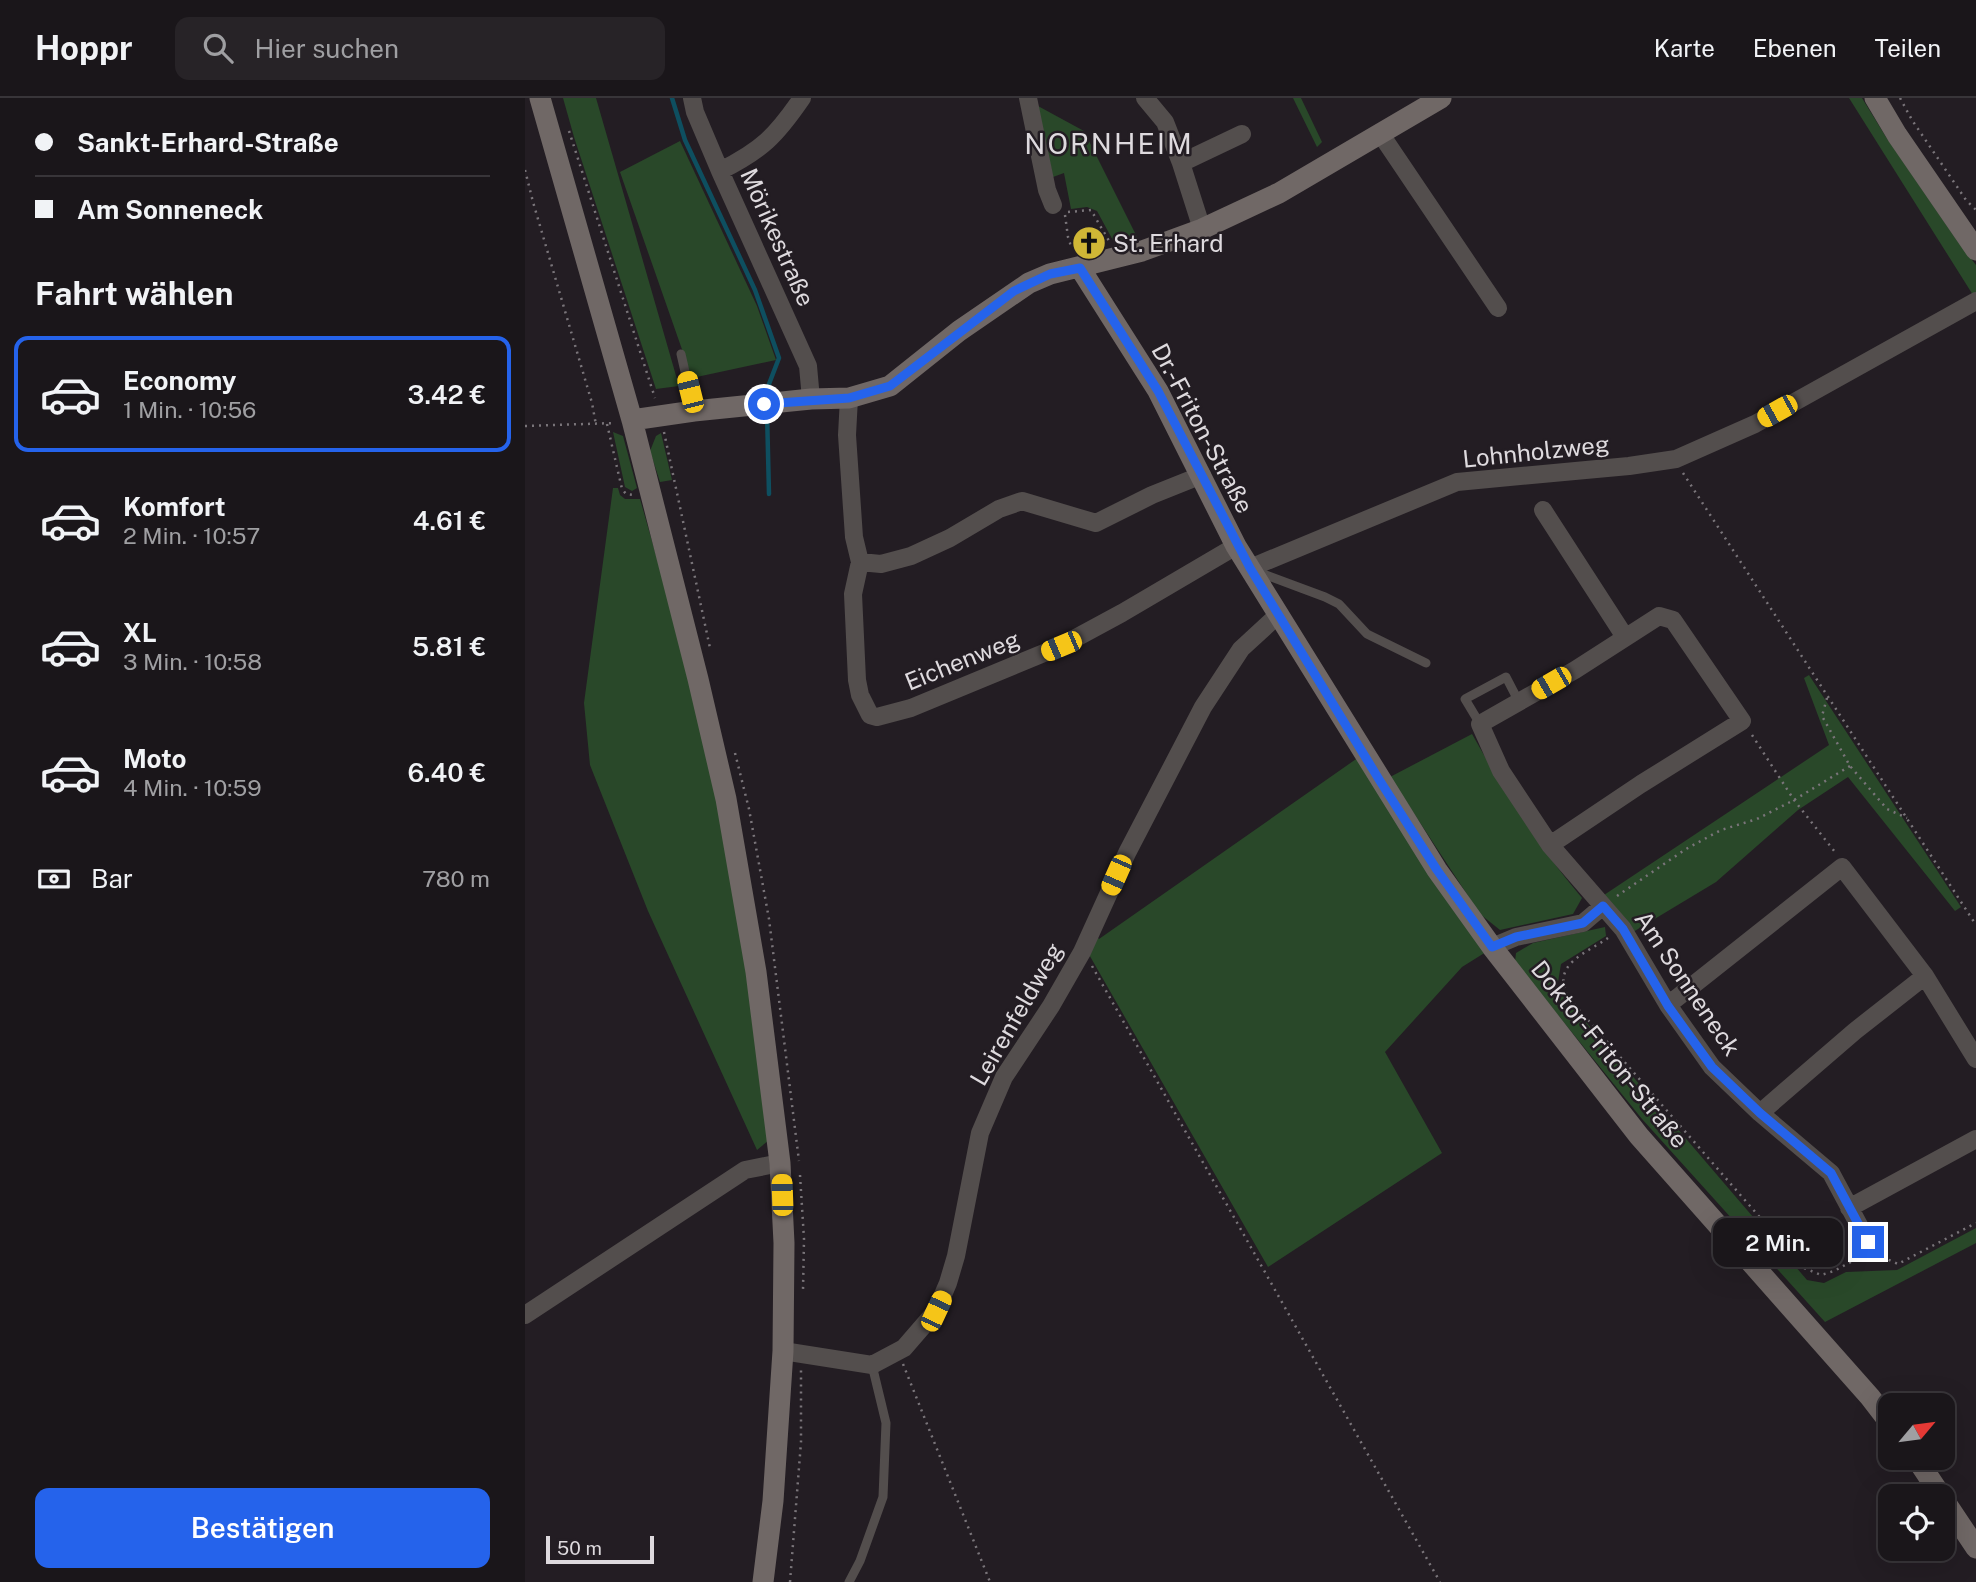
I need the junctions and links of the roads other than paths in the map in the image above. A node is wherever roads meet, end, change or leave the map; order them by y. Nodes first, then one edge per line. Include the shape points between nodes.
1 (541, 98) edge
2 (692, 98) edge
3 (802, 98) edge
4 (1028, 98) edge
5 (1145, 98) edge
6 (1441, 98) edge
7 (1875, 98) edge
8 (1380, 133) junction
9 (1242, 134) dead end
10 (1181, 163) junction
11 (720, 170) junction
12 (1053, 205) dead end
13 (1202, 229) junction
14 (1976, 250) edge
15 (1080, 268) junction
16 (1976, 301) edge
17 (1498, 307) dead end
18 (681, 354) dead end
19 (849, 398) junction
20 (811, 399) junction
21 (694, 411) junction
22 (632, 420) junction
23 (1202, 475) junction
24 (1542, 510) dead end
25 (1236, 546) junction
26 (860, 562) junction
27 (1250, 568) junction
28 (1279, 614) junction
29 (1625, 637) junction
30 (1426, 663) dead end
31 (1519, 702) junction
32 (1480, 724) junction
33 (1550, 845) junction
34 (1603, 906) junction
35 (1492, 947) junction
36 (1925, 976) junction
37 (1668, 1006) junction
38 (1976, 1059) edge
39 (1760, 1113) junction
40 (1976, 1139) edge
41 (780, 1163) junction
42 (1849, 1208) junction
43 (1871, 1246) road end
44 (525, 1315) edge
45 (792, 1353) junction
46 (872, 1365) junction
47 (1878, 1407) edge
48 (1924, 1470) edge
49 (1976, 1548) edge
50 (763, 1582) edge
51 (849, 1582) edge

1 - 22 street
2 - 11 street, Mörikestraße
3 - 11 street via 771,139
4 - 12 street
5 - 10 street via 1165,122
6 - 8 street
7 - 14 street
8 - 13 street via 1279,193
8 - 17 street
9 - 10 street
10 - 13 street
11 - 20 street, Mörikestraße via 808,366
13 - 15 street
15 - 19 street via 1029,283 893,384
15 - 23 street, Dr.-Friton-Straße via 1158,391
16 - 27 street, Lohnholzweg via 1755,424 1676,459 1457,482
18 - 21 lane
19 - 20 street
19 - 26 street via 852,514
20 - 21 street
21 - 22 street
22 - 41 street via 726,799 756,971
23 - 25 street, Dr.-Friton-Straße
23 - 26 street via 1096,523 1023,501 911,556 881,564
24 - 29 street
25 - 26 street, Eichenweg via 1061,646 911,708 877,717 870,715 857,680 853,594
25 - 27 street, Dr.-Friton-Straße
27 - 28 street, Dr.-Friton-Straße
27 - 30 lane via 1332,600 1367,634
28 - 35 street, Doktor-Friton-Straße via 1437,870
28 - 46 street, Leirenfeldweg via 1241,649 1203,707 1082,952 1004,1077 980,1133 956,1256 936,1311 904,1348
29 - 31 street
29 - 33 street via 1660,616 1673,620 1742,721
31 - 32 street
31 - 32 lane via 1506,677 1465,699
32 - 33 street, Am Sonneneck via 1501,771
33 - 34 street, Am Sonneneck
34 - 35 street, Am Sonneneck via 1583,923 1516,937
34 - 37 street, Am Sonneneck via 1623,929
35 - 47 street, Doktor-Friton-Straße via 1632,1127
36 - 37 street via 1842,867
36 - 38 street
36 - 39 street
37 - 39 street, Am Sonneneck via 1712,1067
39 - 42 street, Am Sonneneck via 1831,1173
40 - 42 street
41 - 44 street via 745,1170
41 - 45 street
42 - 43 street, Am Sonneneck
45 - 46 street
45 - 50 street
46 - 51 lane via 886,1423 883,1497
48 - 49 street

